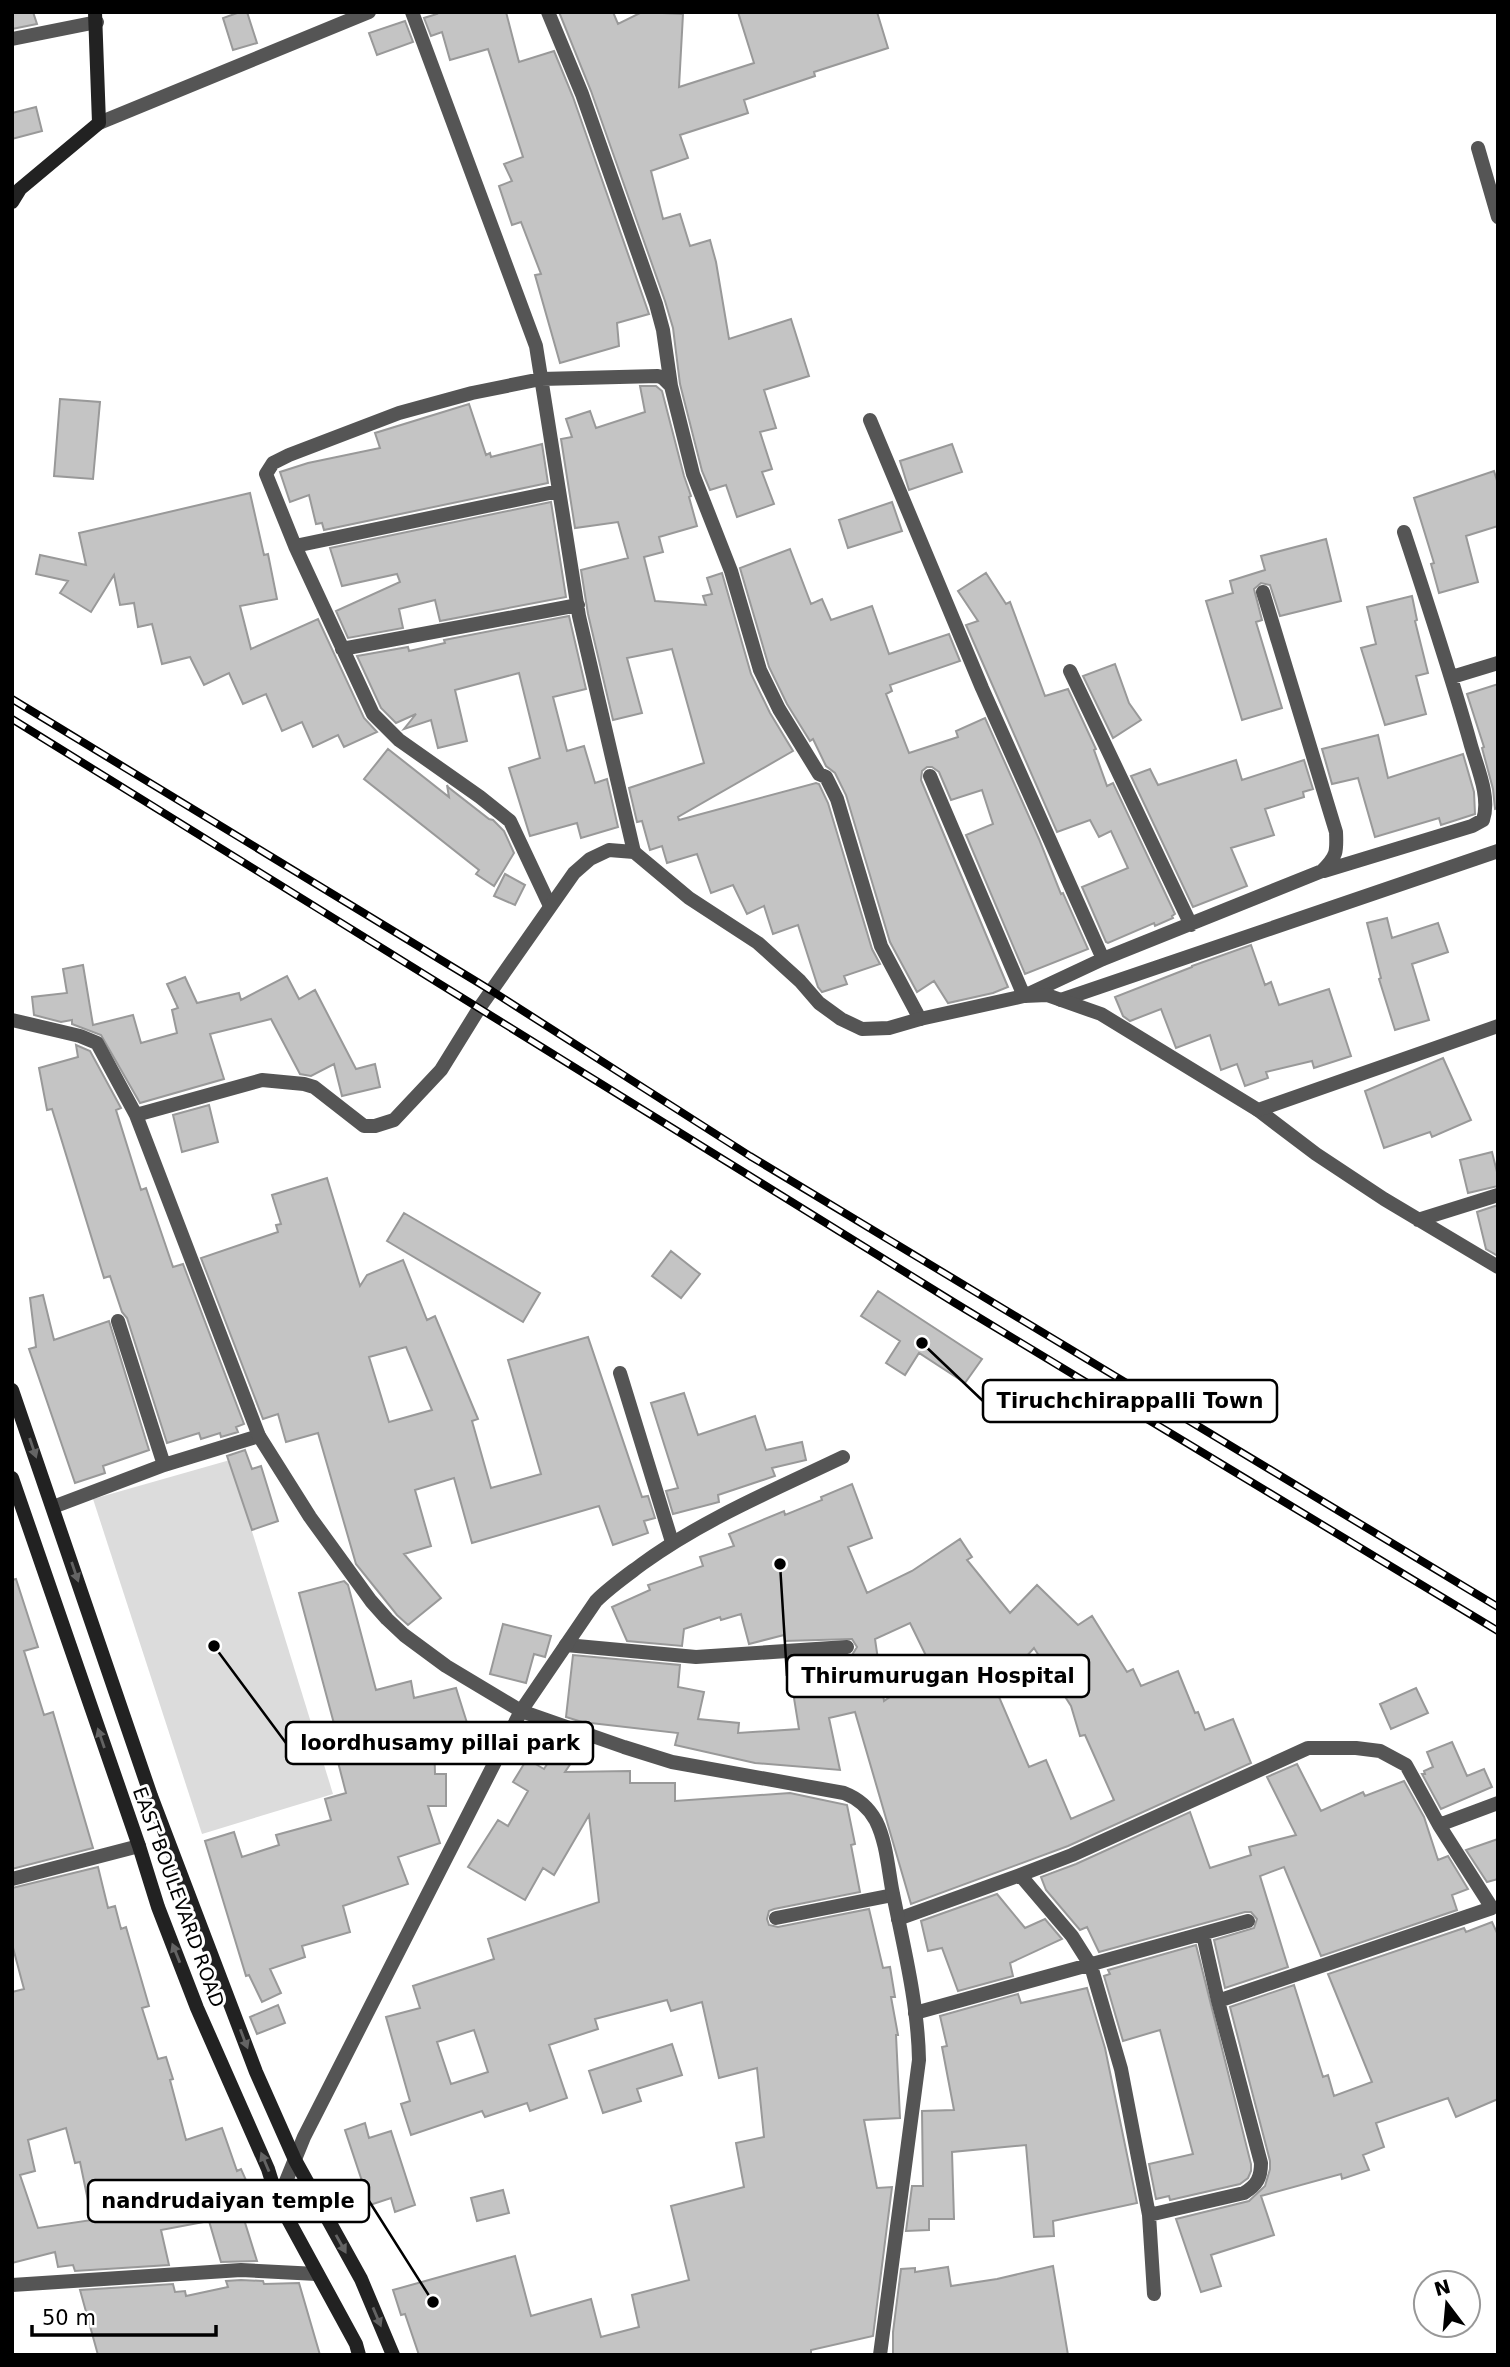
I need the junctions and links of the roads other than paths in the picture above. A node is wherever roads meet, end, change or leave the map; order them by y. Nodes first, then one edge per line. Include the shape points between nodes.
1 (369, 12) edge
2 (412, 12) edge
3 (548, 12) edge
4 (96, 17) edge
5 (12, 39) edge
6 (99, 123) junction
7 (1478, 148) dead end
8 (15, 194) edge
9 (1498, 217) edge
10 (541, 379) junction
11 (671, 386) junction
12 (870, 421) dead end
13 (559, 491) junction
14 (1404, 532) dead end
15 (295, 545) junction
16 (1263, 592) dead end
17 (578, 605) junction
18 (342, 649) junction
19 (1498, 663) edge
20 (1070, 671) dead end
21 (1452, 677) junction
22 (930, 776) dead end
23 (1498, 851) edge
24 (634, 852) junction
25 (1322, 871) junction
26 (550, 906) junction
27 (1191, 925) junction
28 (1103, 959) junction
29 (1024, 996) junction
30 (1061, 1000) junction
31 (920, 1019) junction
32 (12, 1020) edge
33 (1498, 1026) edge
34 (1258, 1110) junction
35 (136, 1115) junction
36 (1498, 1195) edge
37 (1418, 1220) junction
38 (1498, 1267) edge
39 (118, 1321) dead end
40 (620, 1373) dead end
41 (12, 1390) edge
42 (259, 1436) junction
43 (843, 1457) dead end
44 (164, 1465) junction
45 (12, 1478) edge
46 (53, 1507) junction
47 (671, 1542) junction
48 (566, 1645) junction
49 (847, 1647) dead end
50 (521, 1711) junction
51 (1498, 1803) edge
52 (1439, 1825) junction
53 (139, 1846) junction
54 (1020, 1875) junction
55 (12, 1879) edge
56 (893, 1895) junction
57 (1495, 1914) edge
58 (776, 1918) dead end
59 (898, 1919) junction
60 (1248, 1921) dead end
61 (1203, 1935) junction
62 (1091, 1966) junction
63 (1218, 2001) junction
64 (915, 2013) junction
65 (295, 2160) junction
66 (278, 2201) junction
67 (1149, 2215) junction
68 (317, 2274) junction
69 (12, 2285) edge
70 (1154, 2294) dead end
71 (359, 2355) edge
72 (393, 2355) edge
73 (880, 2355) edge

1 - 6 street
2 - 10 street via 536,346
3 - 11 street via 656,304
4 - 5 street
4 - 6 main road
6 - 8 main road
7 - 9 street
10 - 11 street via 658,376
10 - 13 street
10 - 15 street via 399,413 273,463 266,474
11 - 31 street via 692,474 731,571 760,670 779,709 837,799 881,946
12 - 28 street
13 - 15 street
13 - 17 street
14 - 21 street
15 - 18 street
16 - 25 street via 1336,832 1337,851
17 - 18 street
17 - 24 street
18 - 26 street via 373,714 399,740 510,821
19 - 21 street
20 - 27 street
21 - 25 street via 1483,792 1483,820
22 - 29 street
23 - 30 street
24 - 26 street via 609,850 590,859
24 - 31 street via 689,898 758,943 841,1019 862,1028 889,1028
25 - 27 street
26 - 35 street via 442,1070 392,1122 364,1126 314,1087 262,1080
27 - 28 street
28 - 29 street
29 - 30 street
29 - 31 street
30 - 34 street via 1101,1014
32 - 35 street via 97,1043
33 - 34 street
34 - 37 street
35 - 42 street
36 - 37 street
37 - 38 street
39 - 44 street
40 - 47 street
41 -> 46 main road
42 - 44 street
42 - 50 street via 310,1517 387,1619 446,1665
43 - 47 street
44 - 46 street
53 -> 45 main road, EAST BOULEVARD ROAD
46 -> 65 main road via 151,1796 256,2072
47 - 48 street via 608,1589
48 - 49 street via 696,1657
48 - 50 street
50 - 56 street via 672,1762 849,1795 874,1817
50 - 65 street
51 - 52 street
52 - 54 street via 1406,1765 1380,1751 1308,1748
52 - 57 street
53 - 55 street
66 -> 53 main road, EAST BOULEVARD ROAD via 167,1932
54 - 59 street
54 - 62 street
56 - 58 street
56 - 59 street
57 - 63 street
59 - 64 street
60 - 61 street
61 - 62 street
61 - 63 street
62 - 64 street
62 - 67 street via 1121,2069
63 - 67 street via 1261,2175 1244,2193
64 - 73 street via 919,2068
65 - 66 street
65 -> 72 main road via 361,2279
66 - 68 main road, EAST BOULEVARD ROAD
67 - 70 street
68 - 69 street via 241,2270
68 - 71 main road, EAST BOULEVARD ROAD

